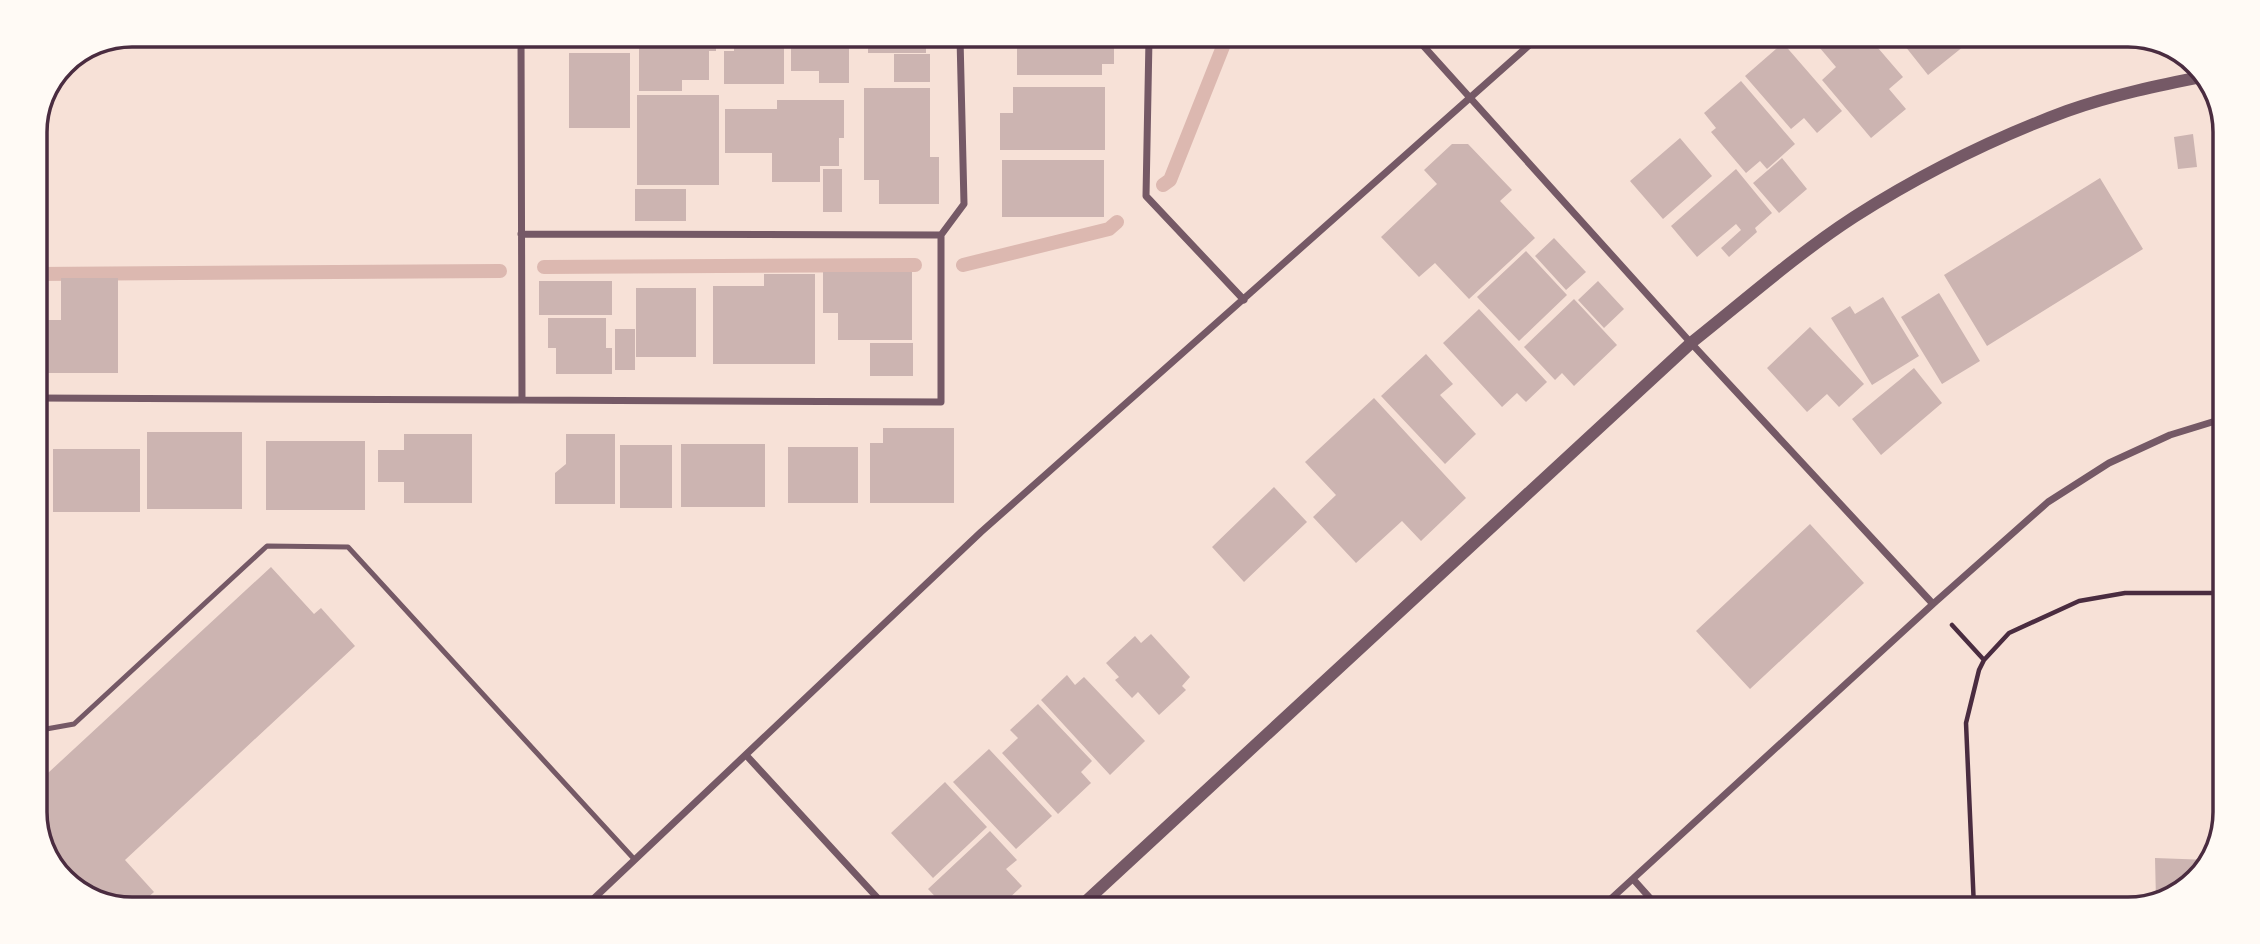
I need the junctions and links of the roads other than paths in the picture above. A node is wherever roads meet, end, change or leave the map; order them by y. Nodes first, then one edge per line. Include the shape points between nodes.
1 (521, 47) edge
2 (960, 47) edge
3 (1149, 47) edge
4 (1424, 47) edge
5 (1527, 47) edge
6 (2194, 79) edge
7 (1471, 98) junction
8 (521, 234) junction
9 (941, 235) junction
10 (1244, 300) junction
11 (1691, 343) junction
12 (47, 398) edge
13 (522, 400) junction
14 (2213, 422) edge
15 (1933, 604) junction
16 (47, 729) edge
17 (746, 755) junction
18 (635, 860) junction
19 (1633, 879) junction
20 (595, 897) edge
21 (877, 897) edge
22 (1091, 897) edge
23 (1613, 897) edge
24 (1649, 897) edge

1 - 8 street
2 - 9 street via 964,204
3 - 10 street via 1146,196
4 - 7 street
5 - 7 street
6 - 11 street via 2069,110 1990,142 1854,217
7 - 10 street
7 - 11 street
8 - 9 street
8 - 13 street
9 - 13 street via 942,402
10 - 17 street via 981,532
11 - 15 street
11 - 22 street
12 - 13 street
14 - 15 street via 2170,435 2048,502
15 - 19 street
16 - 18 lane via 74,724 267,545 348,547
17 - 18 street
17 - 21 street
18 - 20 street
19 - 23 street
19 - 24 street

